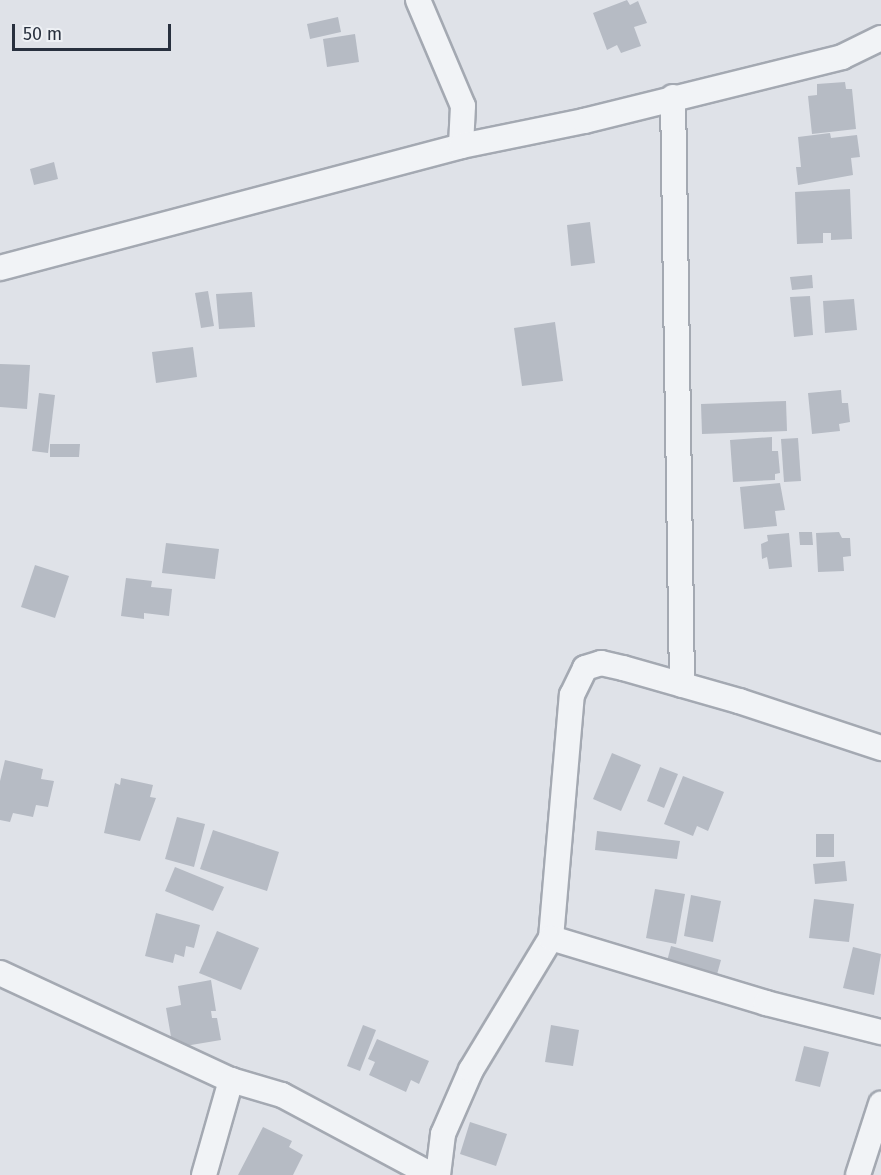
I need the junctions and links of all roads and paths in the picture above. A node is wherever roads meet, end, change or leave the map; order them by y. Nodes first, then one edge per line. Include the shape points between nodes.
1 (418, 0) edge
2 (881, 38) edge
3 (673, 98) junction
4 (460, 146) junction
5 (0, 268) edge
6 (682, 685) junction
7 (881, 748) edge
8 (551, 938) junction
9 (0, 973) edge
10 (881, 1032) edge
11 (231, 1080) junction
12 (881, 1104) edge
13 (204, 1175) edge
14 (432, 1175) edge
15 (438, 1175) edge
16 (858, 1175) edge

1 - 4 street via 463,106
2 - 3 street via 842,57
3 - 4 street
3 - 6 street
4 - 5 street
6 - 7 street
6 - 8 street via 601,663 585,668 577,679 562,774
8 - 10 street via 766,1003
8 - 15 street via 471,1070 443,1134
9 - 11 street
11 - 13 street
11 - 14 street via 282,1095
12 - 16 street

